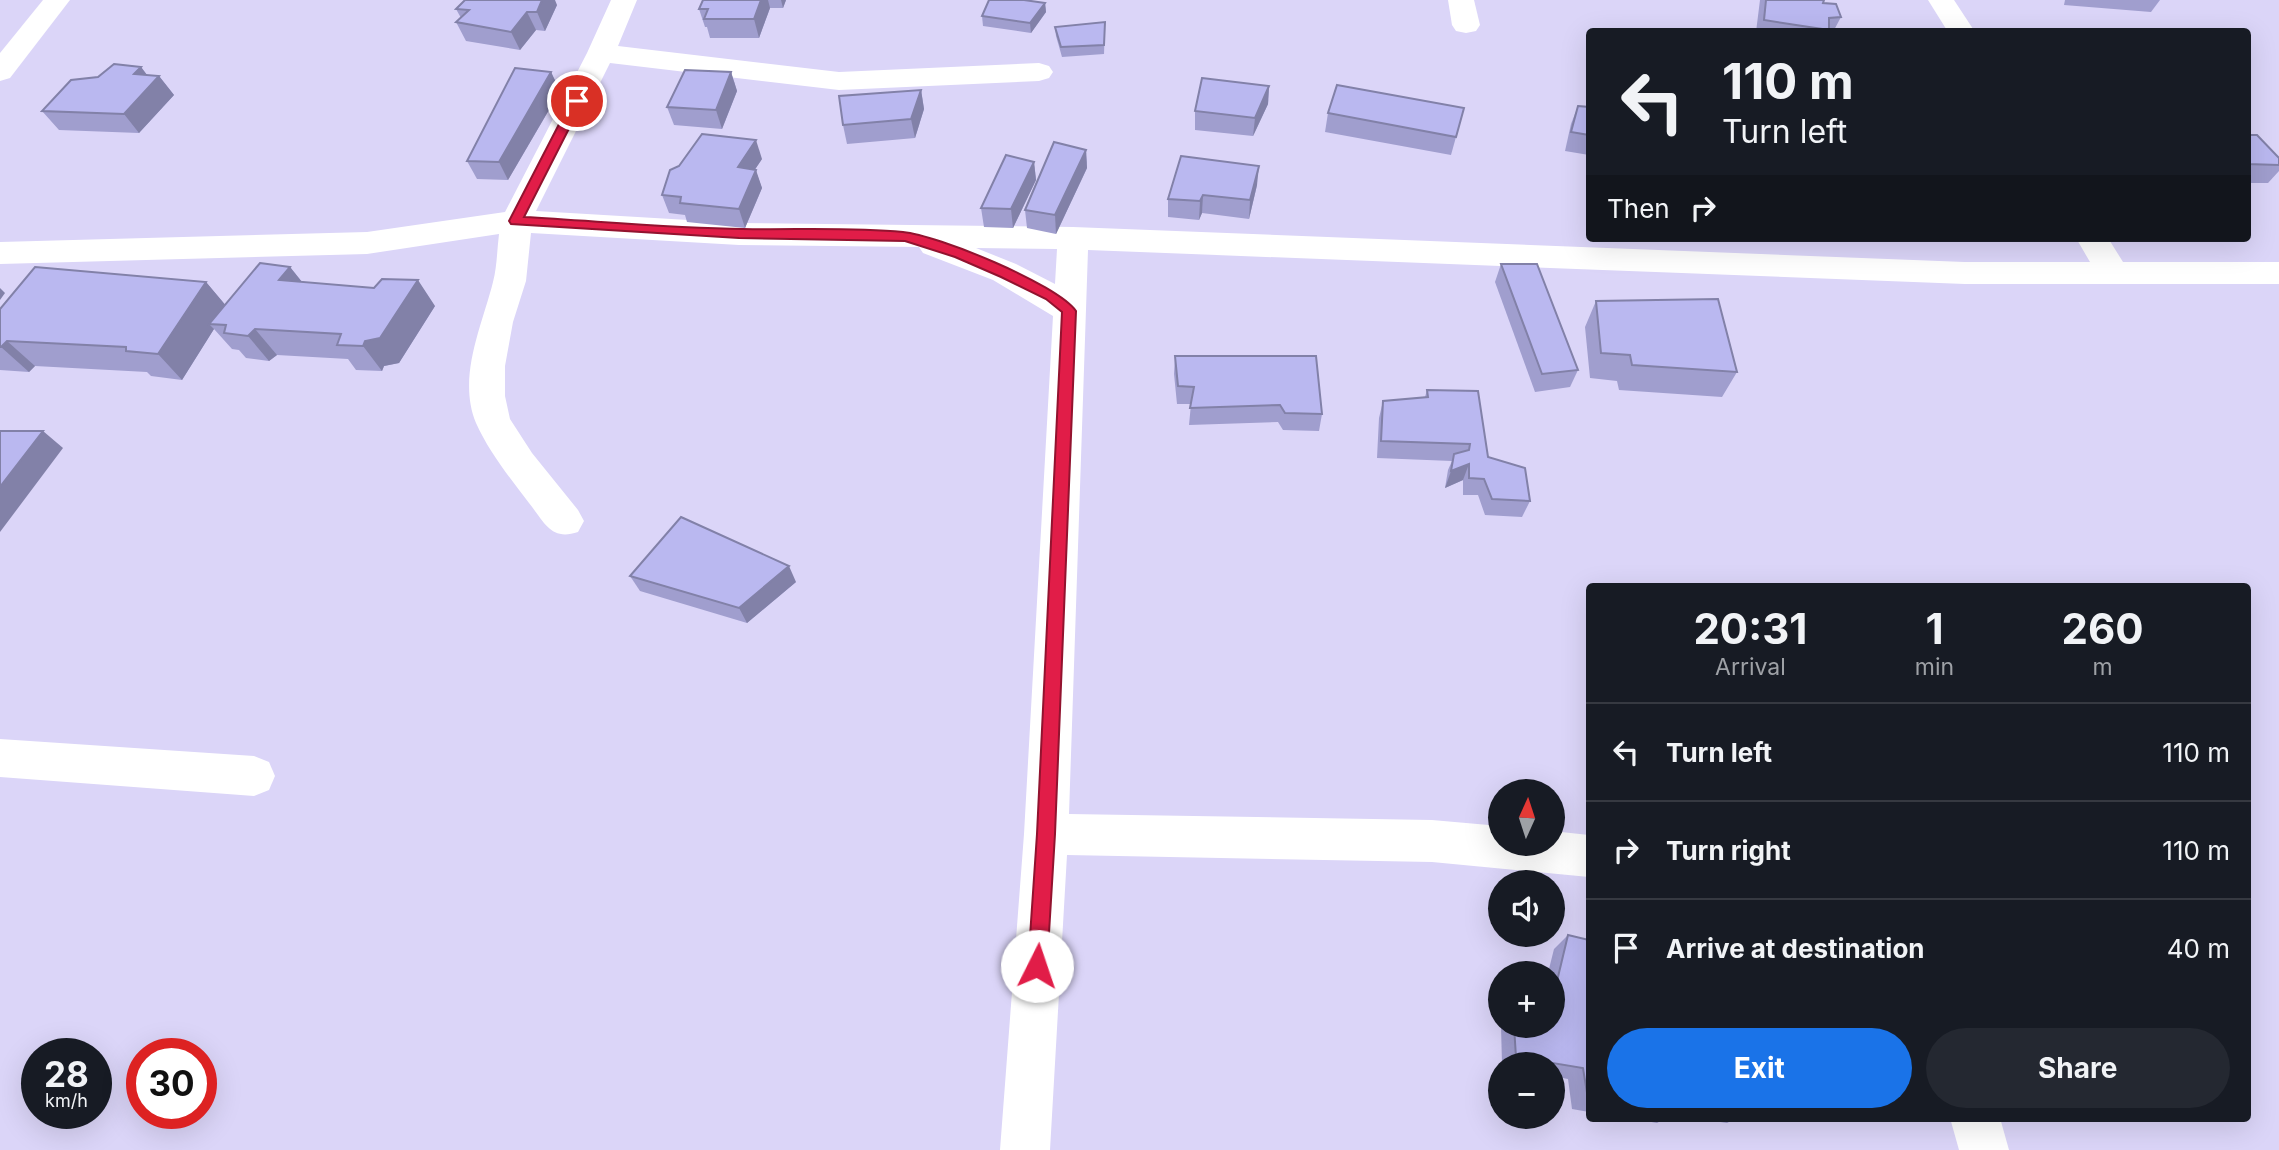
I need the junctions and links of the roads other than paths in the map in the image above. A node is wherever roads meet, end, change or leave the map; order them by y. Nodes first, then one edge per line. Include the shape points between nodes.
1 (57, 0) edge
2 (624, 0) edge
3 (1941, 0) edge
4 (1959, 28) edge
5 (601, 53) junction
6 (0, 72) edge
7 (1039, 72) dead end
8 (516, 221) junction
9 (905, 236) junction
10 (1073, 238) junction
11 (2094, 242) edge
12 (0, 253) edge
13 (2112, 271) junction
14 (2279, 272) edge
15 (1069, 311) junction
16 (565, 521) dead end
17 (0, 758) edge
18 (254, 776) dead end
19 (1046, 834) junction
20 (1586, 856) edge
21 (1976, 1122) edge
22 (1025, 1150) edge
23 (1984, 1150) edge

1 - 6 street
2 - 5 street
3 - 4 street
5 - 7 street via 839,81
5 - 8 street
8 - 9 street via 739,234
8 - 12 street via 367,243
8 - 16 street via 510,281 488,366 488,396 493,421
9 - 10 street
9 - 15 street via 1006,274 1050,295
10 - 13 street via 1965,273
10 - 15 street
11 - 13 street
13 - 14 street
15 - 19 street
17 - 18 street
19 - 20 street via 1432,841
19 - 22 street
21 - 23 street

